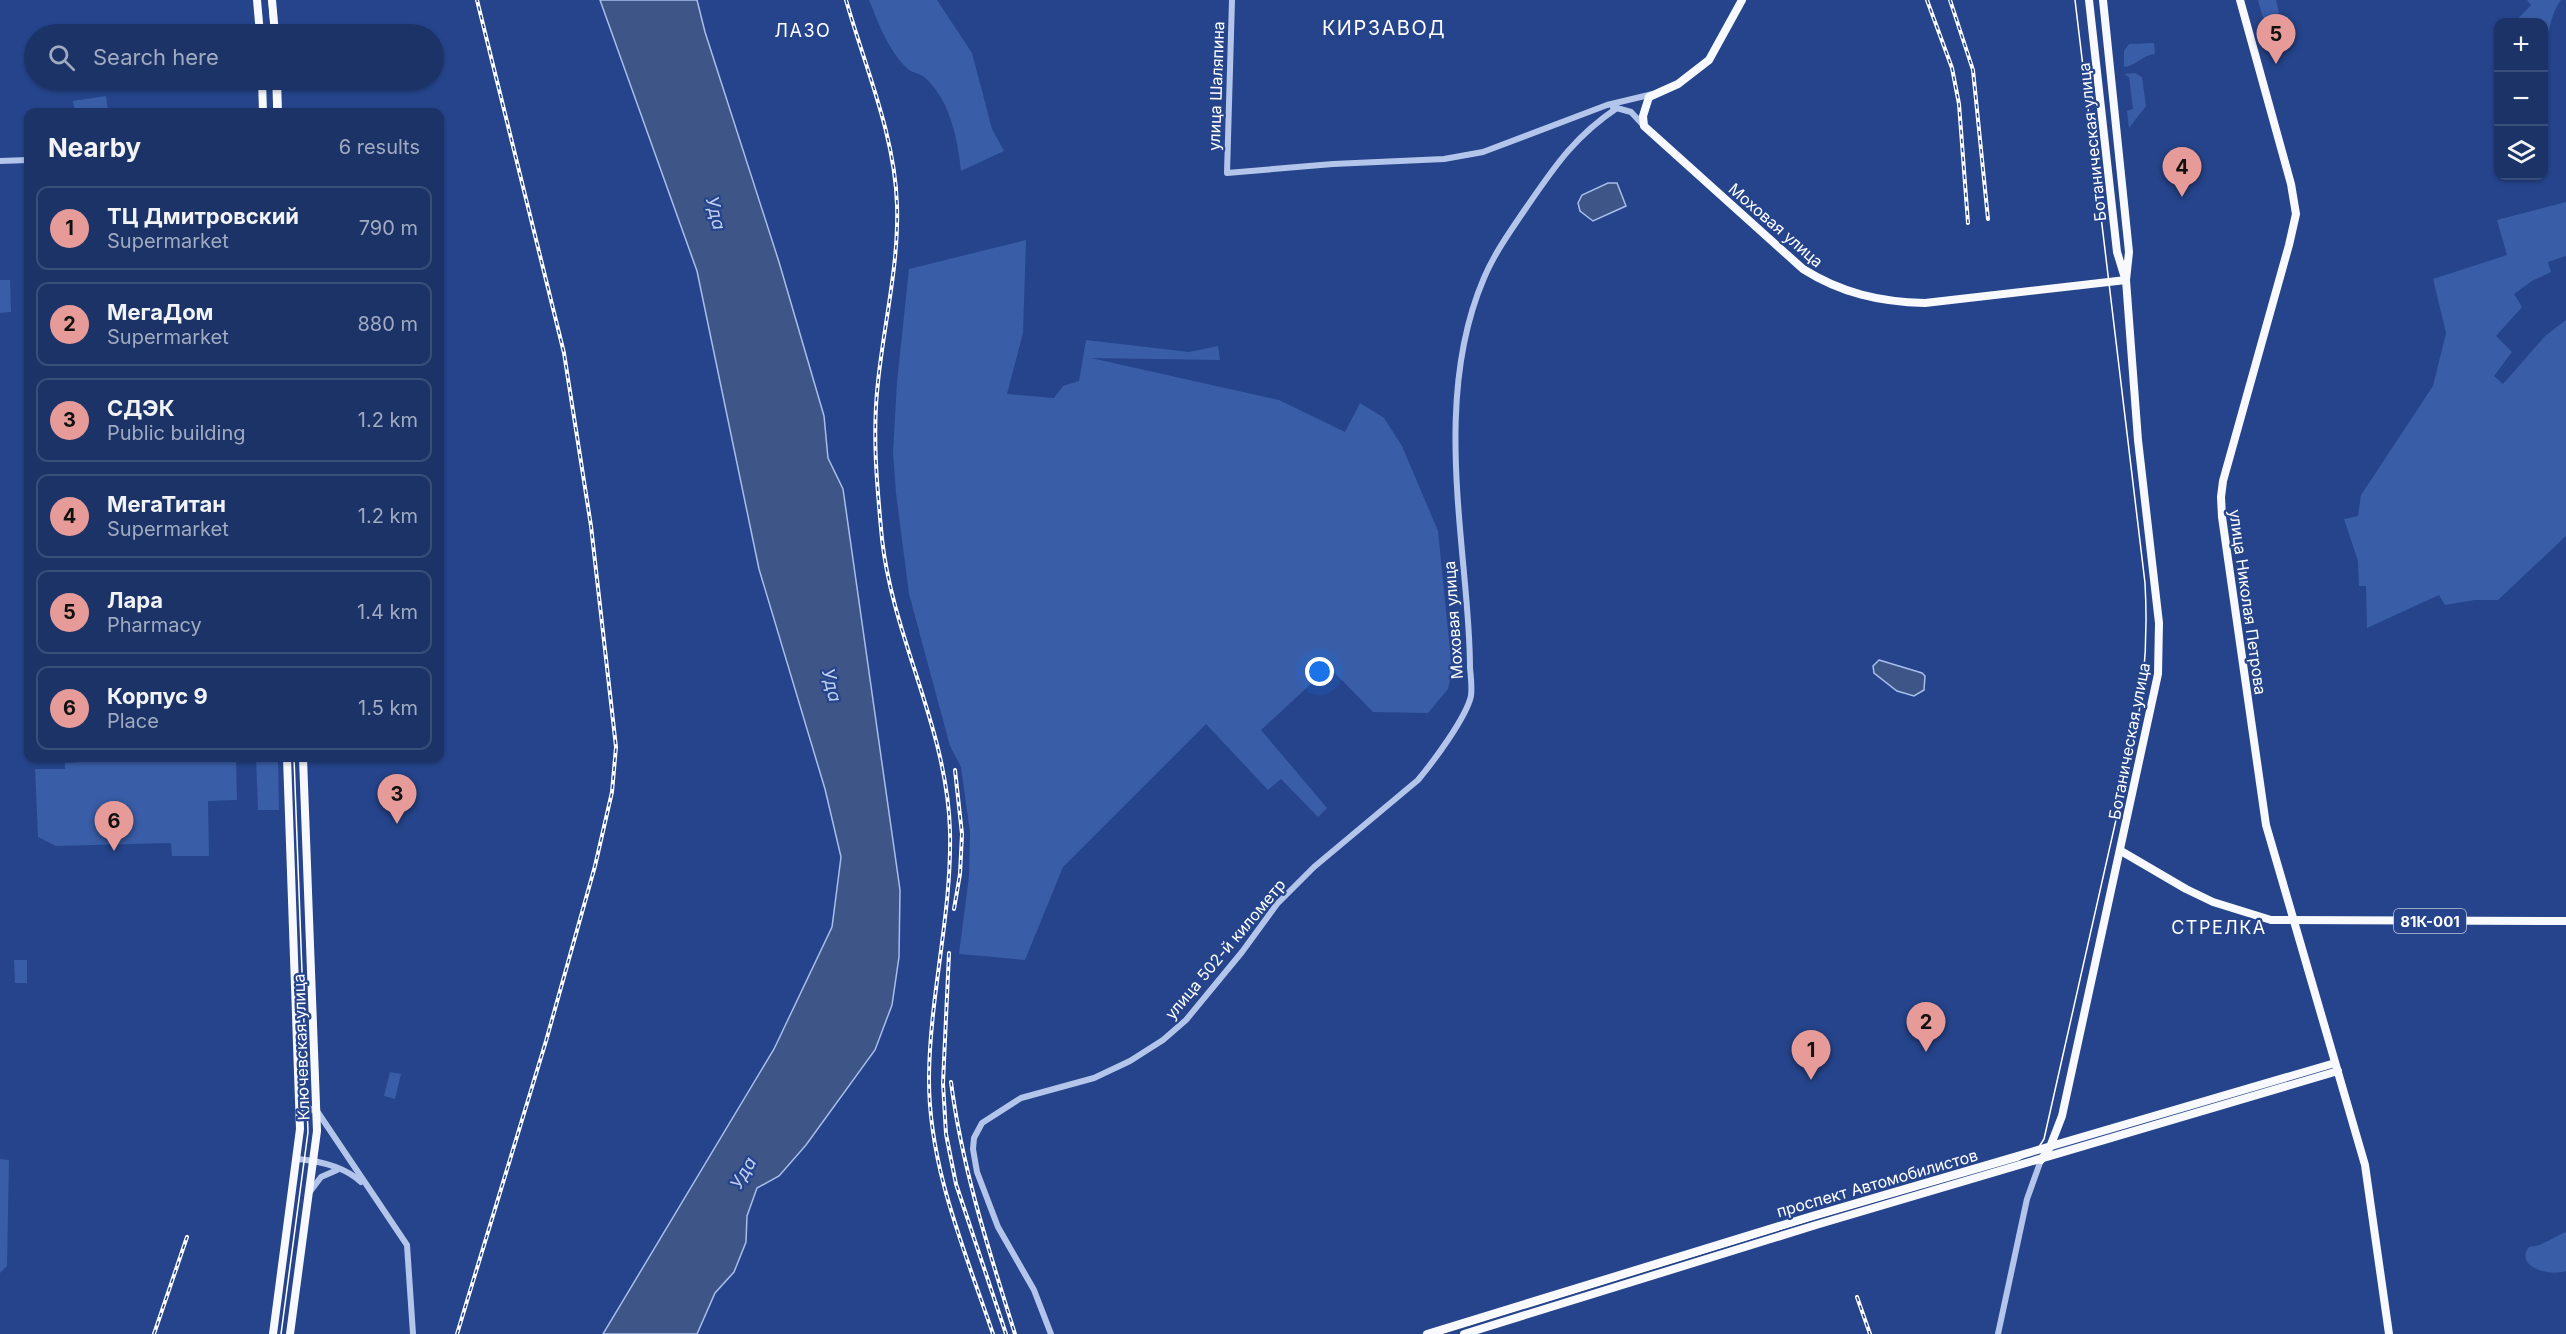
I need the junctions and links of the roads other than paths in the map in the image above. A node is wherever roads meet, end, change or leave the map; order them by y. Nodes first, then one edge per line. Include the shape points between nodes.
1 (257, 0) edge
2 (272, 0) edge
3 (1232, 0) edge
4 (1742, 0) edge
5 (2089, 0) edge
6 (2103, 0) edge
7 (2240, 0) edge
8 (259, 24) edge
9 (274, 24) edge
10 (262, 90) edge
11 (277, 90) edge
12 (1653, 94) junction
13 (1606, 105) junction
14 (262, 108) edge
15 (278, 108) edge
16 (1617, 108) junction
17 (1644, 126) junction
18 (24, 160) edge
19 (0, 161) edge
20 (2126, 280) junction
21 (287, 762) edge
22 (303, 762) edge
23 (1431, 765) joint
24 (2121, 851) junction
25 (2294, 919) junction
26 (2566, 921) edge
27 (310, 926) junction
28 (294, 927) junction
29 (2336, 1067) junction
30 (300, 1106) junction
31 (317, 1111) junction
32 (2050, 1147) junction
33 (298, 1159) junction
34 (2041, 1160) junction
35 (314, 1161) junction
36 (341, 1170) junction
37 (366, 1186) junction
38 (309, 1193) junction
39 (273, 1334) edge
40 (290, 1334) edge
41 (413, 1334) edge
42 (1051, 1334) edge
43 (1427, 1334) edge
44 (1464, 1334) edge
45 (1998, 1334) edge
46 (2389, 1334) edge

1 - 8 main road
2 - 9 main road
3 - 13 street, улица Шаляпина via 1227,173 1444,159 1483,152
4 - 12 main road via 1709,60 1678,84
5 - 20 main road, Ботаническая улица via 2117,252
6 - 20 main road, Ботаническая улица via 2129,252
7 - 25 main road, улица Николая Петрова via 2296,214 2223,481 2221,506 2266,825
10 - 14 main road
11 - 15 main road
12 - 13 street
12 - 17 main road via 1647,101
13 - 16 street
16 - 17 street via 1631,112
16 - 23 street, Моховая улица via 1564,153 1519,218 1484,279 1470,316 1461,358 1455,424 1456,499 1470,636 1471,694 1466,710
17 - 20 main road, Моховая улица via 1803,269 1832,286 1864,297 1925,303
18 - 19 street
20 - 24 main road, Ботаническая улица via 2159,644 2157,685
21 - 28 main road, Ключевская улица
22 - 27 main road, Ключевская улица
23 - 42 street, улица 502-й километр via 1277,904 1186,1020 1163,1040 1094,1078 1021,1098 982,1123 973,1149 984,1191 998,1227 1034,1290
24 - 25 main road via 2213,902 2262,918
24 - 32 main road, Ботаническая улица via 2062,1116
25 - 26 main road, 81К-001
25 - 29 main road, улица Николая Петрова
27 - 28 main road
27 - 31 main road, Ключевская улица
28 - 30 main road, Ключевская улица
29 - 32 main road, проспект Автомобилистов
29 - 34 main road, проспект Автомобилистов
29 - 46 main road, улица Николая Петрова via 2365,1165
30 - 31 street
30 - 33 main road, Ключевская улица
31 - 35 main road, Ключевская улица
31 - 37 street
32 - 34 main road, Ботаническая улица
32 - 43 main road, проспект Автомобилистов
33 - 35 street
33 - 39 main road, Ключевская улица
34 - 44 main road, проспект Автомобилистов
34 - 45 street via 2027,1199
35 - 36 street
35 - 38 main road, Ключевская улица
36 - 37 street
36 - 38 street via 321,1177
37 - 41 street via 407,1245
38 - 40 main road, Ключевская улица

